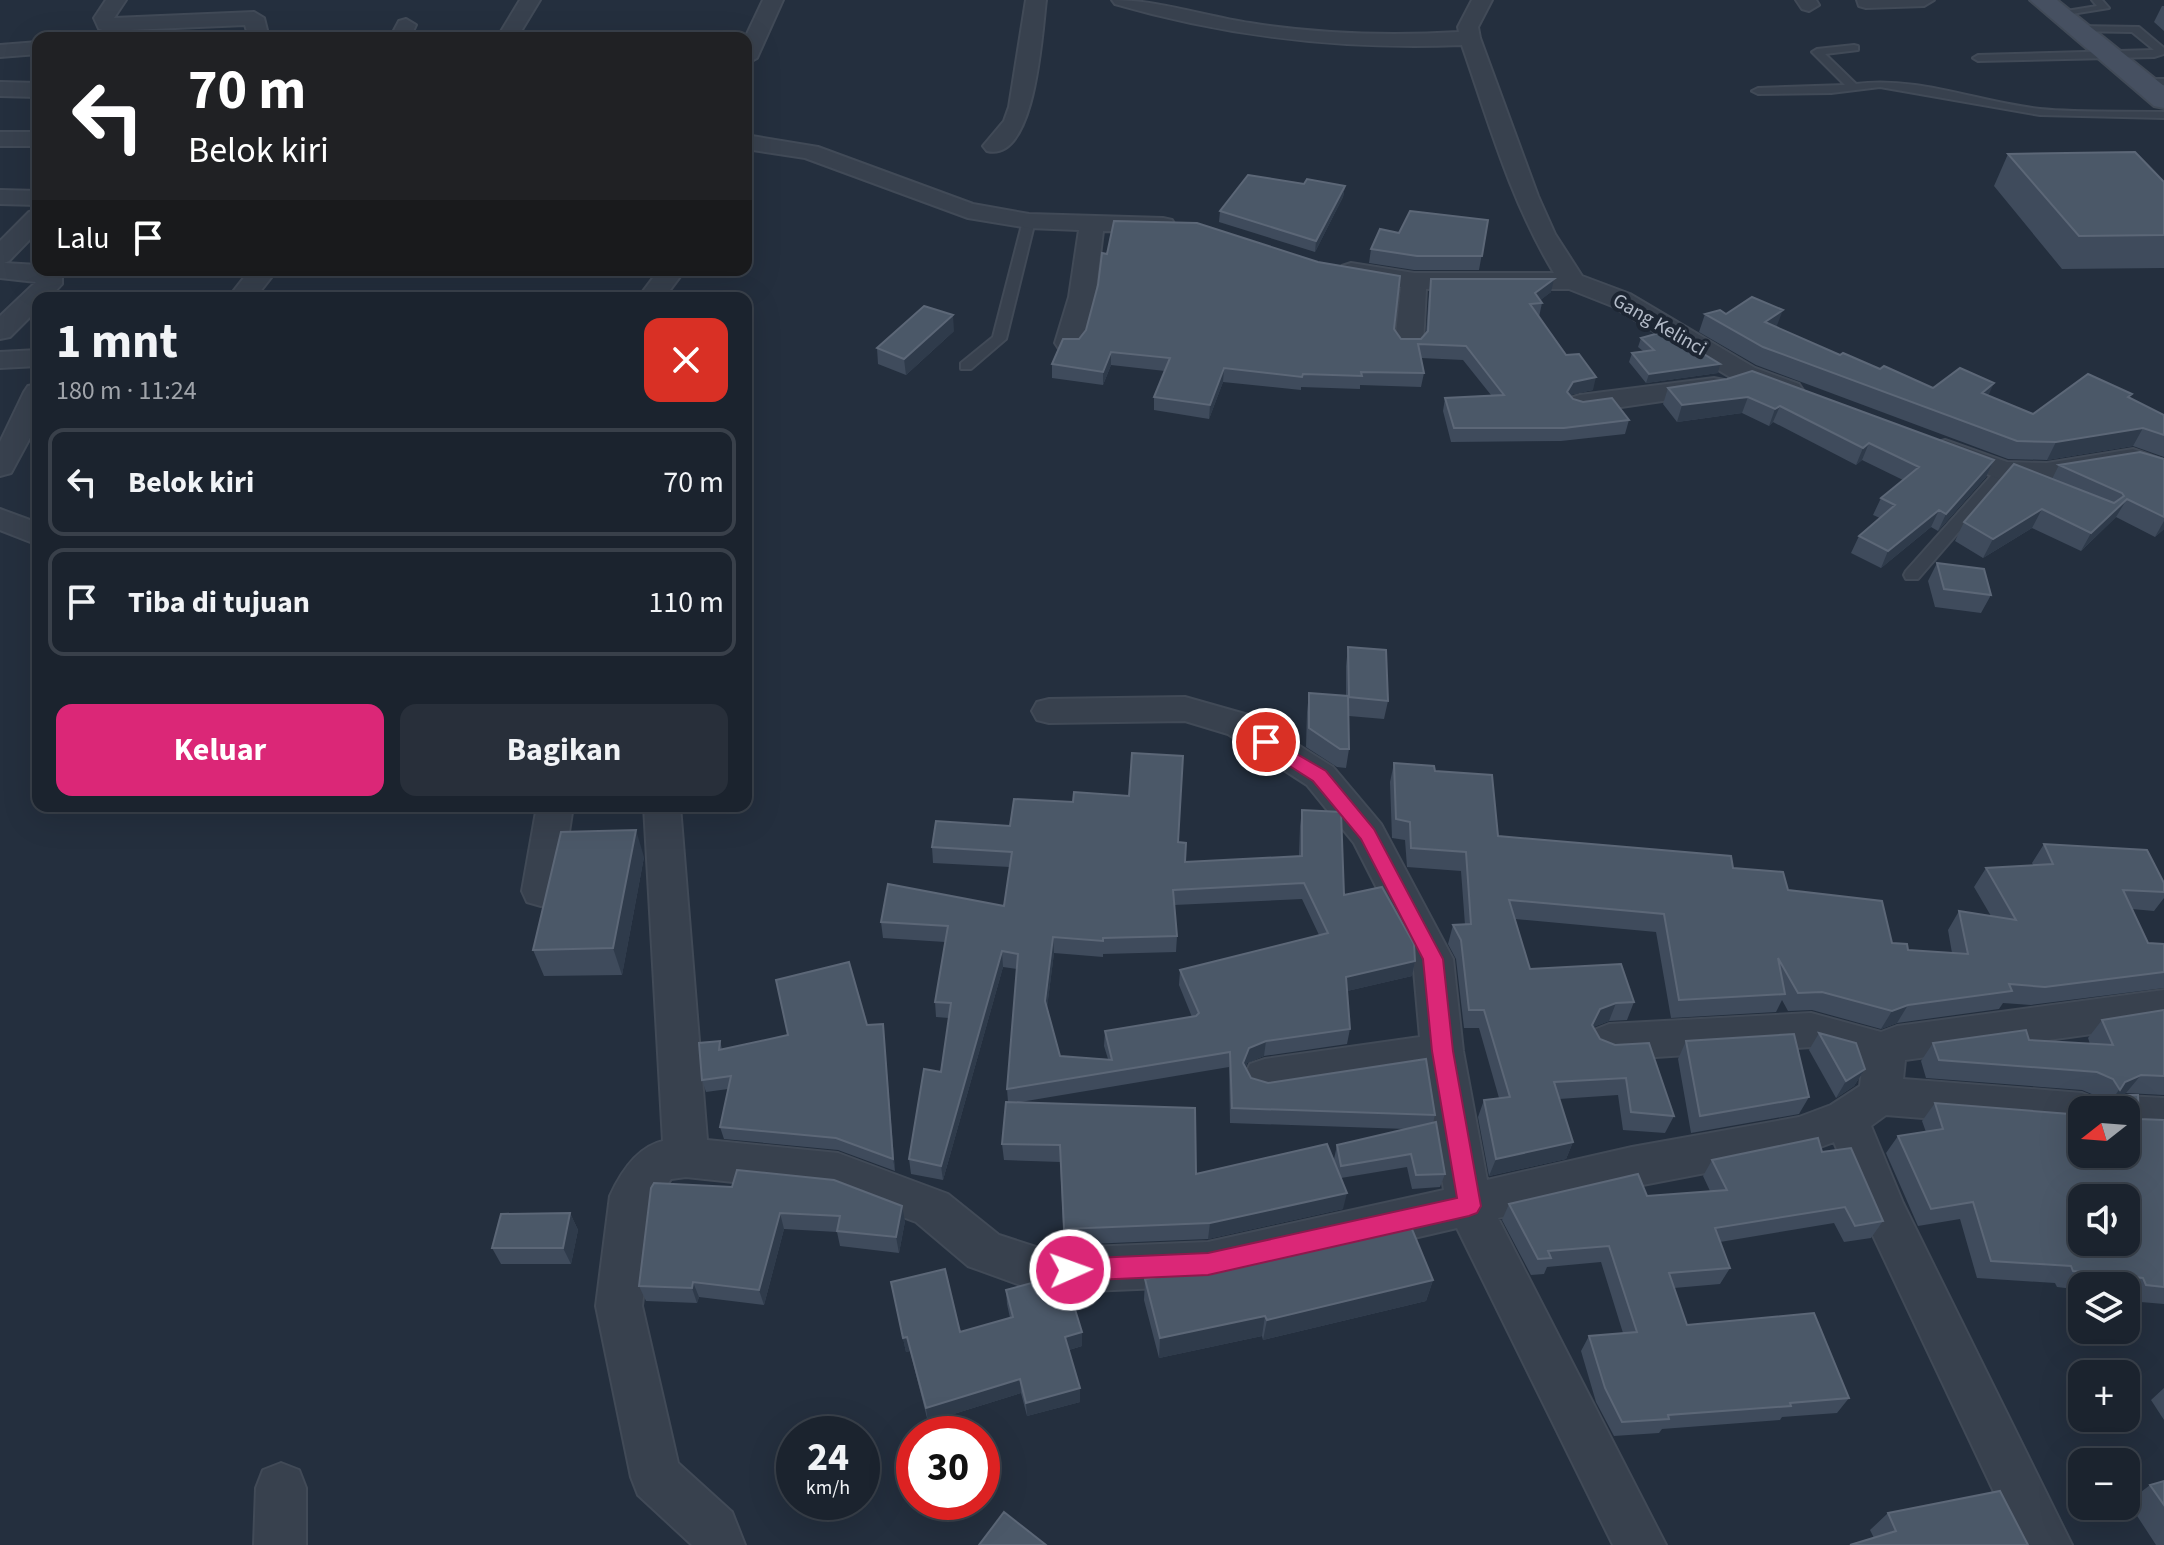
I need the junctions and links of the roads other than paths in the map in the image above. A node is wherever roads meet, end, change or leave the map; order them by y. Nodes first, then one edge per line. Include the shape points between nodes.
1 (116, 0) edge
2 (530, 0) edge
3 (773, 0) edge
4 (1036, 0) edge
5 (1122, 0) edge
6 (1482, 0) edge
7 (1924, 0) edge
8 (2097, 0) edge
9 (1866, 2) edge
10 (2060, 14) edge
11 (258, 32) edge
12 (511, 32) edge
13 (1470, 38) junction
14 (32, 39) edge
15 (0, 40) edge
16 (752, 45) edge
17 (32, 48) edge
18 (1854, 48) dead end
19 (0, 51) edge
20 (2111, 55) junction
21 (1978, 58) dead end
22 (2154, 82) edge
23 (1853, 87) junction
24 (0, 89) edge
25 (32, 90) edge
26 (1758, 91) dead end
27 (2164, 100) edge
28 (2164, 115) edge
29 (0, 139) edge
30 (32, 139) edge
31 (752, 143) edge
32 (995, 146) dead end
33 (0, 197) edge
34 (32, 198) edge
35 (1029, 221) junction
36 (32, 223) edge
37 (1092, 223) junction
38 (1184, 226) edge
39 (0, 256) edge
40 (1326, 267) edge
41 (0, 270) edge
42 (32, 272) edge
43 (45, 276) edge
44 (259, 276) edge
45 (1414, 281) junction
46 (1572, 281) junction
47 (41, 292) edge
48 (246, 292) edge
49 (32, 300) edge
50 (0, 331) edge
51 (1069, 343) edge
52 (1409, 343) edge
53 (32, 358) edge
54 (0, 360) edge
55 (966, 366) dead end
56 (1745, 374) junction
57 (1817, 401) edge
58 (32, 404) edge
59 (1580, 404) edge
60 (1917, 438) edge
61 (0, 467) edge
62 (2164, 470) edge
63 (2003, 471) junction
64 (2045, 489) edge
65 (0, 519) edge
66 (32, 532) edge
67 (1912, 575) dead end
68 (1049, 711) dead end
69 (554, 812) edge
70 (662, 812) edge
71 (541, 891) dead end
72 (2164, 1007) edge
73 (1609, 1042) edge
74 (1442, 1051) junction
75 (1885, 1051) junction
76 (1265, 1077) dead end
77 (1863, 1107) junction
78 (2068, 1112) edge
79 (2140, 1116) edge
80 (2164, 1117) edge
81 (686, 1157) junction
82 (1469, 1206) junction
83 (281, 1488) dead end
84 (280, 1545) edge
85 (719, 1545) edge
86 (1640, 1545) edge
87 (2046, 1545) edge

1 - 11 street via 104,18 106,25 254,18
2 - 12 street
3 - 16 street
4 - 32 street via 1020,107
5 - 13 street via 1249,30 1410,42
6 - 13 street via 1468,27
7 - 9 street
8 - 10 lane via 2104,8
10 - 20 main road
10 - 20 lane via 2135,29 2161,51
13 - 46 street via 1526,196
14 - 15 street
17 - 19 street
18 - 23 lane via 1817,52
20 - 21 lane
20 - 22 main road
22 - 27 main road
23 - 26 lane
23 - 28 lane via 1910,87 2040,112
24 - 25 street
29 - 30 street
31 - 35 street via 810,152 968,211
33 - 34 street
35 - 37 street
35 - 55 lane via 999,339
36 - 39 street
37 - 38 street
37 - 51 street via 1082,297
40 - 45 street
41 - 42 street
43 - 47 street via 49,284
44 - 48 street
45 - 46 street
45 - 52 street
46 - 56 street, Gang Kelinci via 1621,300
49 - 50 street
53 - 54 street
56 - 57 street, Gang Kelinci
56 - 59 street, Gang Kelinci via 1721,385
58 - 61 street
60 - 63 street
62 - 63 street via 2133,458 2047,472
63 - 64 lane
63 - 67 lane
65 - 66 street
68 - 74 street via 1185,709 1240,725 1320,776 1368,834 1433,959
69 - 71 street
70 - 81 street
72 - 75 street via 1897,1044
73 - 75 street via 1811,1030
74 - 76 street
74 - 82 street
75 - 77 street
77 - 78 street
77 - 82 street via 1799,1136 1632,1167
77 - 87 street via 1885,1212
79 - 80 street
81 - 82 street via 838,1173 932,1208 984,1251 1042,1271 1208,1264
81 - 85 street via 658,1162 632,1196 619,1306 656,1477 714,1530
82 - 86 street
83 - 84 street

